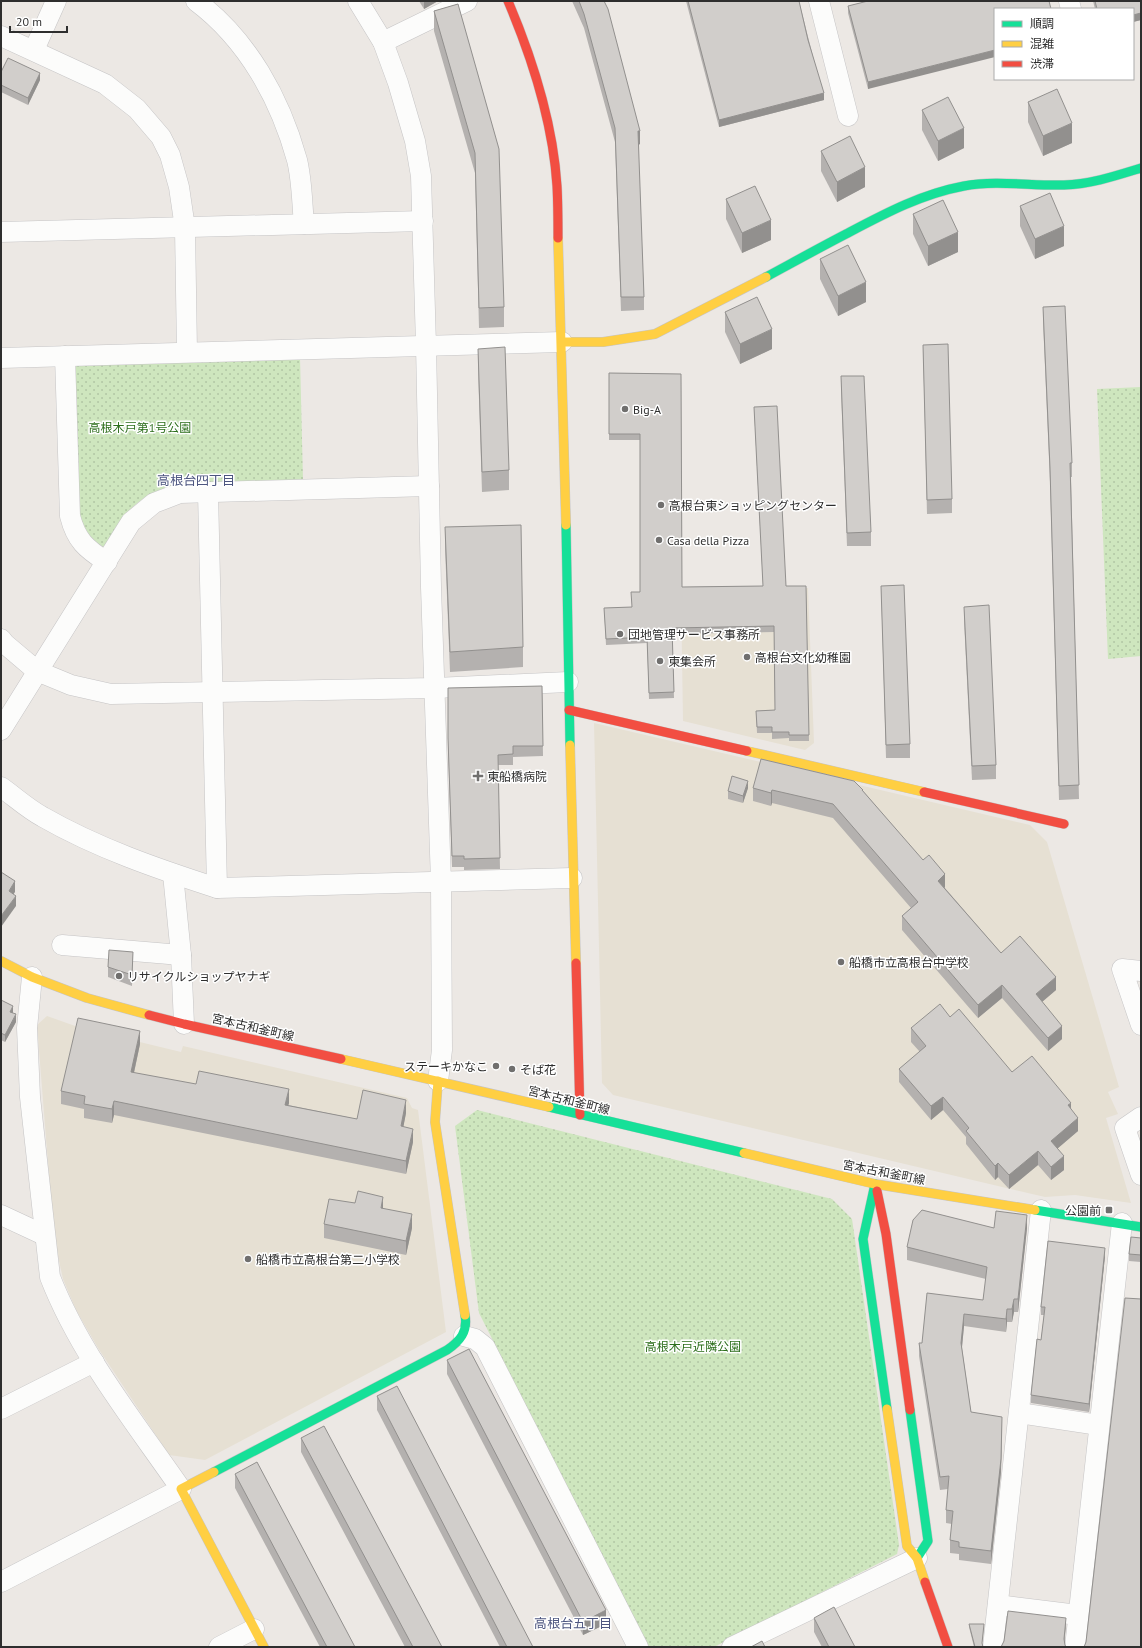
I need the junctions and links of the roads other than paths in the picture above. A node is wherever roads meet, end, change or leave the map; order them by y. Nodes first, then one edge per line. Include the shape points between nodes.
1 (56, 1) edge
2 (196, 1) edge
3 (358, 1) edge
4 (466, 1) edge
5 (508, 1) edge
6 (819, 1) edge
7 (1, 36) edge
8 (383, 42) junction
9 (34, 50) junction
10 (848, 116) dead end
11 (1141, 168) edge
12 (423, 221) junction
13 (304, 224) junction
14 (185, 228) junction
15 (1, 232) edge
16 (562, 342) junction
17 (426, 345) junction
18 (187, 352) junction
19 (65, 356) junction
20 (1, 358) edge
21 (429, 486) junction
22 (208, 492) junction
23 (107, 562) junction
24 (1, 639) edge
25 (37, 671) junction
26 (568, 682) junction
27 (435, 688) junction
28 (212, 691) junction
29 (569, 710) junction
30 (1, 730) edge
31 (1, 787) edge
32 (1064, 824) dead end
33 (173, 874) junction
34 (572, 878) junction
35 (441, 882) junction
36 (217, 888) junction
37 (62, 945) dead end
38 (181, 955) junction
39 (1, 961) edge
40 (1141, 971) edge
41 (32, 977) junction
42 (184, 1024) junction
43 (1141, 1026) edge
44 (438, 1081) junction
45 (580, 1115) junction
46 (1141, 1117) edge
47 (1141, 1175) edge
48 (875, 1184) junction
49 (1042, 1210) junction
50 (1, 1215) edge
51 (1132, 1225) edge
52 (44, 1235) junction
53 (464, 1336) junction
54 (94, 1362) junction
55 (3, 1404) edge
56 (1019, 1413) junction
57 (1099, 1425) junction
58 (181, 1489) junction
59 (917, 1558) junction
60 (1, 1582) edge
61 (998, 1605) junction
62 (1078, 1615) junction
63 (254, 1629) junction
64 (219, 1647) edge
65 (264, 1647) edge
66 (638, 1647) edge
67 (732, 1647) edge
68 (948, 1647) edge
69 (993, 1647) edge
70 (1074, 1647) edge

1 - 9 street
2 - 13 street via 222,23 245,50 280,110 297,162
3 - 8 street
4 - 8 street
5 - 16 street via 540,88 550,136 557,186
6 - 10 street
7 - 9 street
8 - 12 street via 398,82 415,142 421,176
9 - 14 street via 106,84 123,96 149,122 161,137 170,155 179,187
11 - 16 street via 1088,183 989,183 956,188 922,198 895,208 655,334 603,342
12 - 13 street
12 - 17 street
13 - 14 street
14 - 15 street
14 - 18 street
16 - 17 street
16 - 26 street
17 - 18 street
17 - 21 street
18 - 19 street
19 - 20 street
19 - 23 street via 70,516 82,543 93,554
21 - 22 street
21 - 27 street
22 - 23 street via 180,493 154,502 131,522
22 - 28 street
23 - 25 street
24 - 25 street
25 - 28 street via 71,685 111,694
25 - 30 street
26 - 27 street
26 - 29 street
27 - 28 street
27 - 35 street
28 - 36 street
29 - 32 street
29 - 34 street
31 - 33 street via 41,816 73,833
33 - 36 street
33 - 38 street
34 - 35 street
34 - 45 street
35 - 36 street
35 - 44 street via 442,1050
37 - 38 street
38 - 42 street
39 - 41 street, 宮本古和釜町線
40 - 43 street via 1122,969
41 - 42 street, 宮本古和釜町線 via 87,998
41 - 52 street via 27,1028 30,1097
42 - 44 street, 宮本古和釜町線
44 - 45 street, 宮本古和釜町線
44 - 53 street via 435,1122 466,1321
45 - 48 street, 宮本古和釜町線
46 - 47 street via 1125,1128
48 - 49 street, 宮本古和釜町線
48 - 59 street via 886,1234 928,1541
48 - 59 street via 863,1239 907,1546
49 - 51 street, 宮本古和釜町線
49 - 56 street
50 - 52 street
51 - 57 street
52 - 54 street via 50,1277 60,1302
53 - 58 street via 460,1342 447,1350
53 - 66 street via 475,1339 485,1347
54 - 55 street
54 - 58 street
56 - 57 street
56 - 61 street
57 - 62 street
58 - 60 street
58 - 63 street
59 - 67 street
59 - 68 street
61 - 62 street
61 - 69 street
62 - 70 street
63 - 64 street
63 - 65 street

